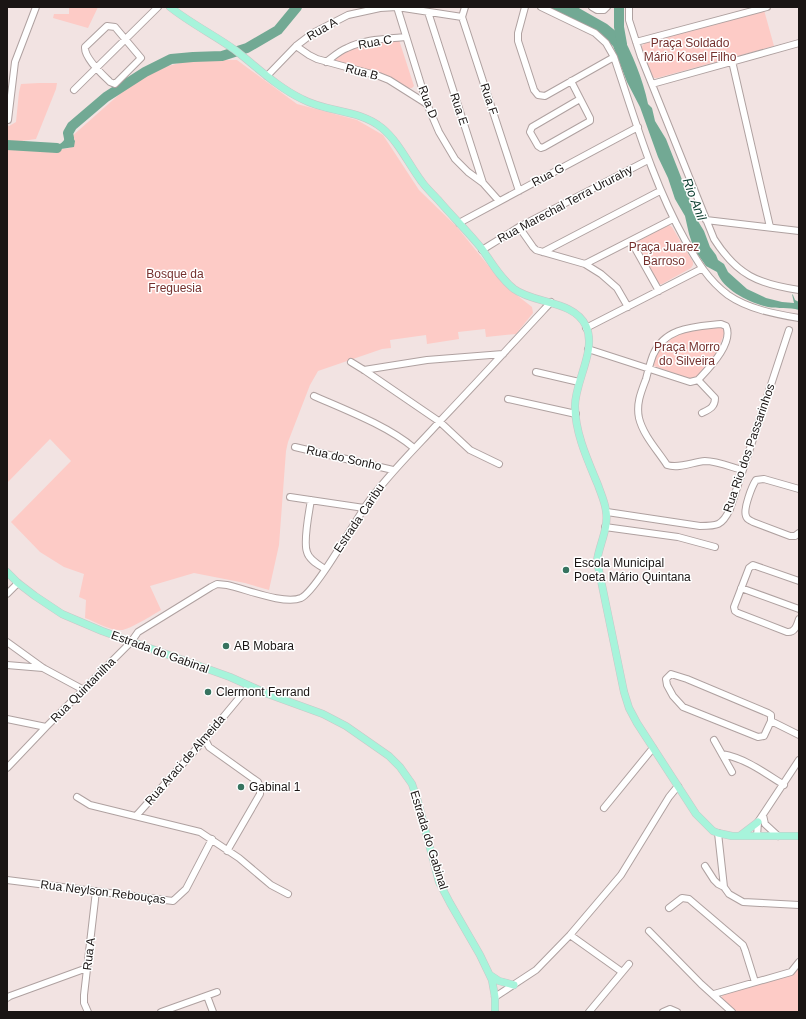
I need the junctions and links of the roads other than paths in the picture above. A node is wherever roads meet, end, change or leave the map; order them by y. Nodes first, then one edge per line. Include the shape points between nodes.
1 (36, 7) edge
2 (158, 7) edge
3 (170, 7) edge
4 (396, 7) edge
5 (465, 7) edge
6 (525, 7) edge
7 (541, 7) edge
8 (592, 7) edge
9 (629, 7) edge
10 (767, 7) edge
11 (605, 8) edge
12 (428, 12) junction
13 (462, 17) junction
14 (405, 37) junction
15 (126, 39) junction
16 (636, 42) junction
17 (799, 43) edge
18 (296, 46) junction
19 (614, 57) junction
20 (732, 61) junction
21 (326, 62) junction
22 (96, 67) junction
23 (267, 76) junction
24 (570, 81) junction
25 (652, 84) junction
26 (74, 90) dead end
27 (9, 98) edge
28 (580, 99) junction
29 (427, 104) junction
30 (8, 120) dead end
31 (638, 127) junction
32 (648, 160) junction
33 (483, 183) junction
34 (519, 190) junction
35 (660, 191) junction
36 (499, 201) junction
37 (673, 219) junction
38 (706, 220) junction
39 (459, 224) junction
40 (519, 227) junction
41 (770, 227) junction
42 (799, 231) edge
43 (631, 240) junction
44 (482, 250) junction
45 (543, 252) junction
46 (585, 264) junction
47 (701, 269) junction
48 (799, 283) edge
49 (798, 290) edge
50 (659, 291) junction
51 (551, 302) junction
52 (628, 307) junction
53 (799, 318) edge
54 (586, 328) junction
55 (789, 330) dead end
56 (588, 349) junction
57 (503, 354) junction
58 (351, 362) dead end
59 (649, 368) junction
60 (364, 370) junction
61 (536, 372) dead end
62 (698, 380) junction
63 (579, 382) junction
64 (314, 396) dead end
65 (508, 399) dead end
66 (702, 412) dead end
67 (576, 414) junction
68 (440, 422) junction
69 (295, 447) dead end
70 (414, 448) junction
71 (499, 464) dead end
72 (393, 470) junction
73 (742, 470) junction
74 (799, 489) edge
75 (290, 497) dead end
76 (311, 500) junction
77 (364, 508) junction
78 (607, 512) junction
79 (605, 527) junction
80 (799, 533) edge
81 (715, 547) dead end
82 (325, 570) junction
83 (7, 572) edge
84 (799, 581) edge
85 (18, 583) junction
86 (741, 588) junction
87 (7, 594) edge
88 (799, 609) edge
89 (799, 619) edge
90 (7, 642) edge
91 (131, 642) junction
92 (7, 665) edge
93 (43, 668) junction
94 (250, 686) junction
95 (82, 689) junction
96 (7, 719) edge
97 (771, 721) junction
98 (46, 727) junction
99 (799, 735) edge
100 (205, 739) junction
101 (714, 740) dead end
102 (198, 747) junction
103 (209, 747) junction
104 (653, 748) junction
105 (722, 754) junction
106 (799, 760) edge
107 (7, 768) edge
108 (732, 772) dead end
109 (784, 785) junction
110 (678, 786) junction
111 (78, 797) dead end
112 (604, 808) dead end
113 (763, 815) junction
114 (136, 816) junction
115 (758, 822) junction
116 (718, 833) junction
117 (740, 836) junction
118 (757, 836) junction
119 (778, 836) junction
120 (799, 836) edge
121 (212, 839) junction
122 (227, 851) junction
123 (705, 866) dead end
124 (7, 880) edge
125 (724, 888) junction
126 (96, 891) junction
127 (288, 894) dead end
128 (799, 905) edge
129 (669, 908) dead end
130 (649, 932) dead end
131 (570, 935) junction
132 (799, 962) edge
133 (630, 964) dead end
134 (87, 968) junction
135 (622, 972) junction
136 (490, 975) junction
137 (755, 982) junction
138 (514, 985) junction
139 (218, 992) dead end
140 (714, 994) junction
141 (207, 996) junction
142 (495, 997) junction
143 (7, 998) edge
144 (176, 1010) edge
145 (87, 1011) edge
146 (80, 1012) edge
147 (161, 1012) edge
148 (213, 1012) edge
149 (495, 1012) edge
150 (589, 1012) edge
151 (663, 1012) edge
152 (677, 1012) edge
153 (732, 1012) edge

1 - 27 street via 15,62
2 - 15 street
3 - 23 main road via 234,49
4 - 12 street, Rua A
4 - 14 street, Rua D
4 - 18 street, Rua A via 348,15 312,33
5 - 13 street
6 - 24 street via 518,41 535,92 545,96
7 - 19 street via 595,33 606,43
8 - 11 street via 597,10
9 - 16 street via 629,20
10 - 16 street
12 - 13 street, Rua A
12 - 33 street, Rua E
13 - 34 street, Rua F
14 - 21 street, Rua C via 356,44 345,48
14 - 29 street, Rua D
15 - 22 street
15 - 22 street via 115,27 107,26 85,47 84,52
15 - 22 street via 141,58 115,84
16 - 25 street
17 - 20 street
18 - 21 street, Rua B
18 - 23 street, Rua A
19 - 24 street
19 - 31 street
20 - 25 street
20 - 41 street
21 - 29 street, Rua B via 389,80
22 - 26 street
23 - 39 main road via 311,104 356,114 370,119 381,127 392,138 425,187
24 - 28 street
25 - 38 street
27 - 30 street
28 - 28 street via 532,127 530,132 538,146 544,147 590,121
29 - 33 street, Rua D via 439,132 453,155
31 - 32 street
31 - 34 street, Rua G
32 - 35 street
32 - 40 street, Rua Marechal Terra Ururahy
33 - 36 street, Rua E
34 - 36 street, Rua G
35 - 37 street
35 - 45 street
36 - 39 street, Rua G
37 - 43 street
37 - 47 street
38 - 41 street
38 - 49 street via 714,240 741,270 761,282
39 - 44 main road
40 - 44 street, Rua Marechal Terra Ururahy
40 - 45 street via 533,247
41 - 42 street
43 - 46 street
43 - 50 street
44 - 51 main road via 514,289 529,297
45 - 46 street
46 - 52 street via 610,280
47 - 50 street
47 - 53 street via 717,286 737,300 774,314
48 - 49 street
50 - 52 street
51 - 54 main road via 580,317
51 - 57 street, Estrada Caribu
52 - 54 street
54 - 56 main road
55 - 73 street, Rua Rio dos Passarinhos
56 - 59 street
56 - 63 main road
57 - 60 street via 428,360
57 - 68 street, Estrada Caribu
58 - 60 street
59 - 62 street via 690,382
59 - 62 street via 658,345 675,332 694,327 721,324 726,326 728,335 716,360
59 - 73 street via 638,401 639,418 643,429 668,465 710,462
60 - 68 street
61 - 63 street
62 - 66 street via 715,398 713,408
63 - 67 main road
64 - 70 street via 393,433
65 - 67 street
67 - 78 main road via 584,451
68 - 70 street, Estrada Caribu
68 - 71 street via 470,450
69 - 72 street, Rua do Sonho
70 - 72 street, Estrada Caribu
72 - 77 street, Estrada Caribu
73 - 78 street, Rua Rio dos Passarinhos via 726,518 714,526
74 - 80 street via 764,479 756,480 745,515 748,519 790,536
75 - 76 street
76 - 77 street
76 - 82 street via 306,552
77 - 82 street, Estrada Caribu
78 - 79 main road
79 - 81 street via 682,538
79 - 104 main road via 597,561 624,692 629,708
82 - 91 street, Estrada Caribu via 309,592 294,600 218,584 138,632
83 - 85 main road, Estrada do Gabinal
84 - 86 street via 753,565 749,568
85 - 87 street
85 - 91 main road, Estrada do Gabinal via 62,614
86 - 88 street
86 - 89 street via 734,607 738,613 787,632 794,630
90 - 93 street
91 - 94 main road, Estrada do Gabinal
91 - 95 street, Rua Quintanilha
92 - 93 street
93 - 95 street
94 - 100 street, Rua Araci de Almeida
94 - 136 main road, Estrada do Gabinal via 324,714 368,741 400,767 412,784 440,882
95 - 98 street, Rua Quintanilha
96 - 98 street, Rua Quintanilha
97 - 97 street via 771,715 768,713 687,679 671,674 666,679 673,696 683,707 758,738 764,736
97 - 99 street
98 - 107 street
100 - 102 street, Rua Araci de Almeida
100 - 103 street
101 - 105 street
102 - 103 street
102 - 114 street, Rua Araci de Almeida
103 - 122 street via 258,782 260,787 260,794
104 - 110 main road
104 - 112 street
105 - 108 street
105 - 109 street via 756,767
106 - 109 street
109 - 113 street
110 - 116 main road via 706,826
110 - 131 street via 621,875
111 - 114 street via 90,805
113 - 115 street
113 - 119 street via 765,824
114 - 121 street via 200,832
115 - 117 main road
115 - 118 street
116 - 117 main road
116 - 125 street
117 - 118 main road
118 - 119 main road
119 - 120 main road
121 - 122 street
121 - 126 street, Rua Neylson Rebouças via 186,889 173,901
122 - 127 street via 271,885
123 - 125 street via 714,880
124 - 126 street, Rua Neylson Rebouças
125 - 128 street via 743,902
126 - 134 street, Rua A
129 - 137 street via 682,898 689,899 736,939 745,950
130 - 140 street
131 - 135 street
131 - 138 street via 536,970
132 - 137 street via 791,972
133 - 135 street
134 - 143 street
134 - 145 street, Rua A via 83,1000
135 - 150 street
136 - 138 main road via 499,981
136 - 142 main road, Estrada do Gabinal
137 - 140 street
138 - 142 street
139 - 141 street
140 - 153 street
141 - 144 street
141 - 148 street
142 - 149 main road, Estrada do Gabinal
144 - 147 street
145 - 146 street, Rua A
151 - 152 street via 670,1009

